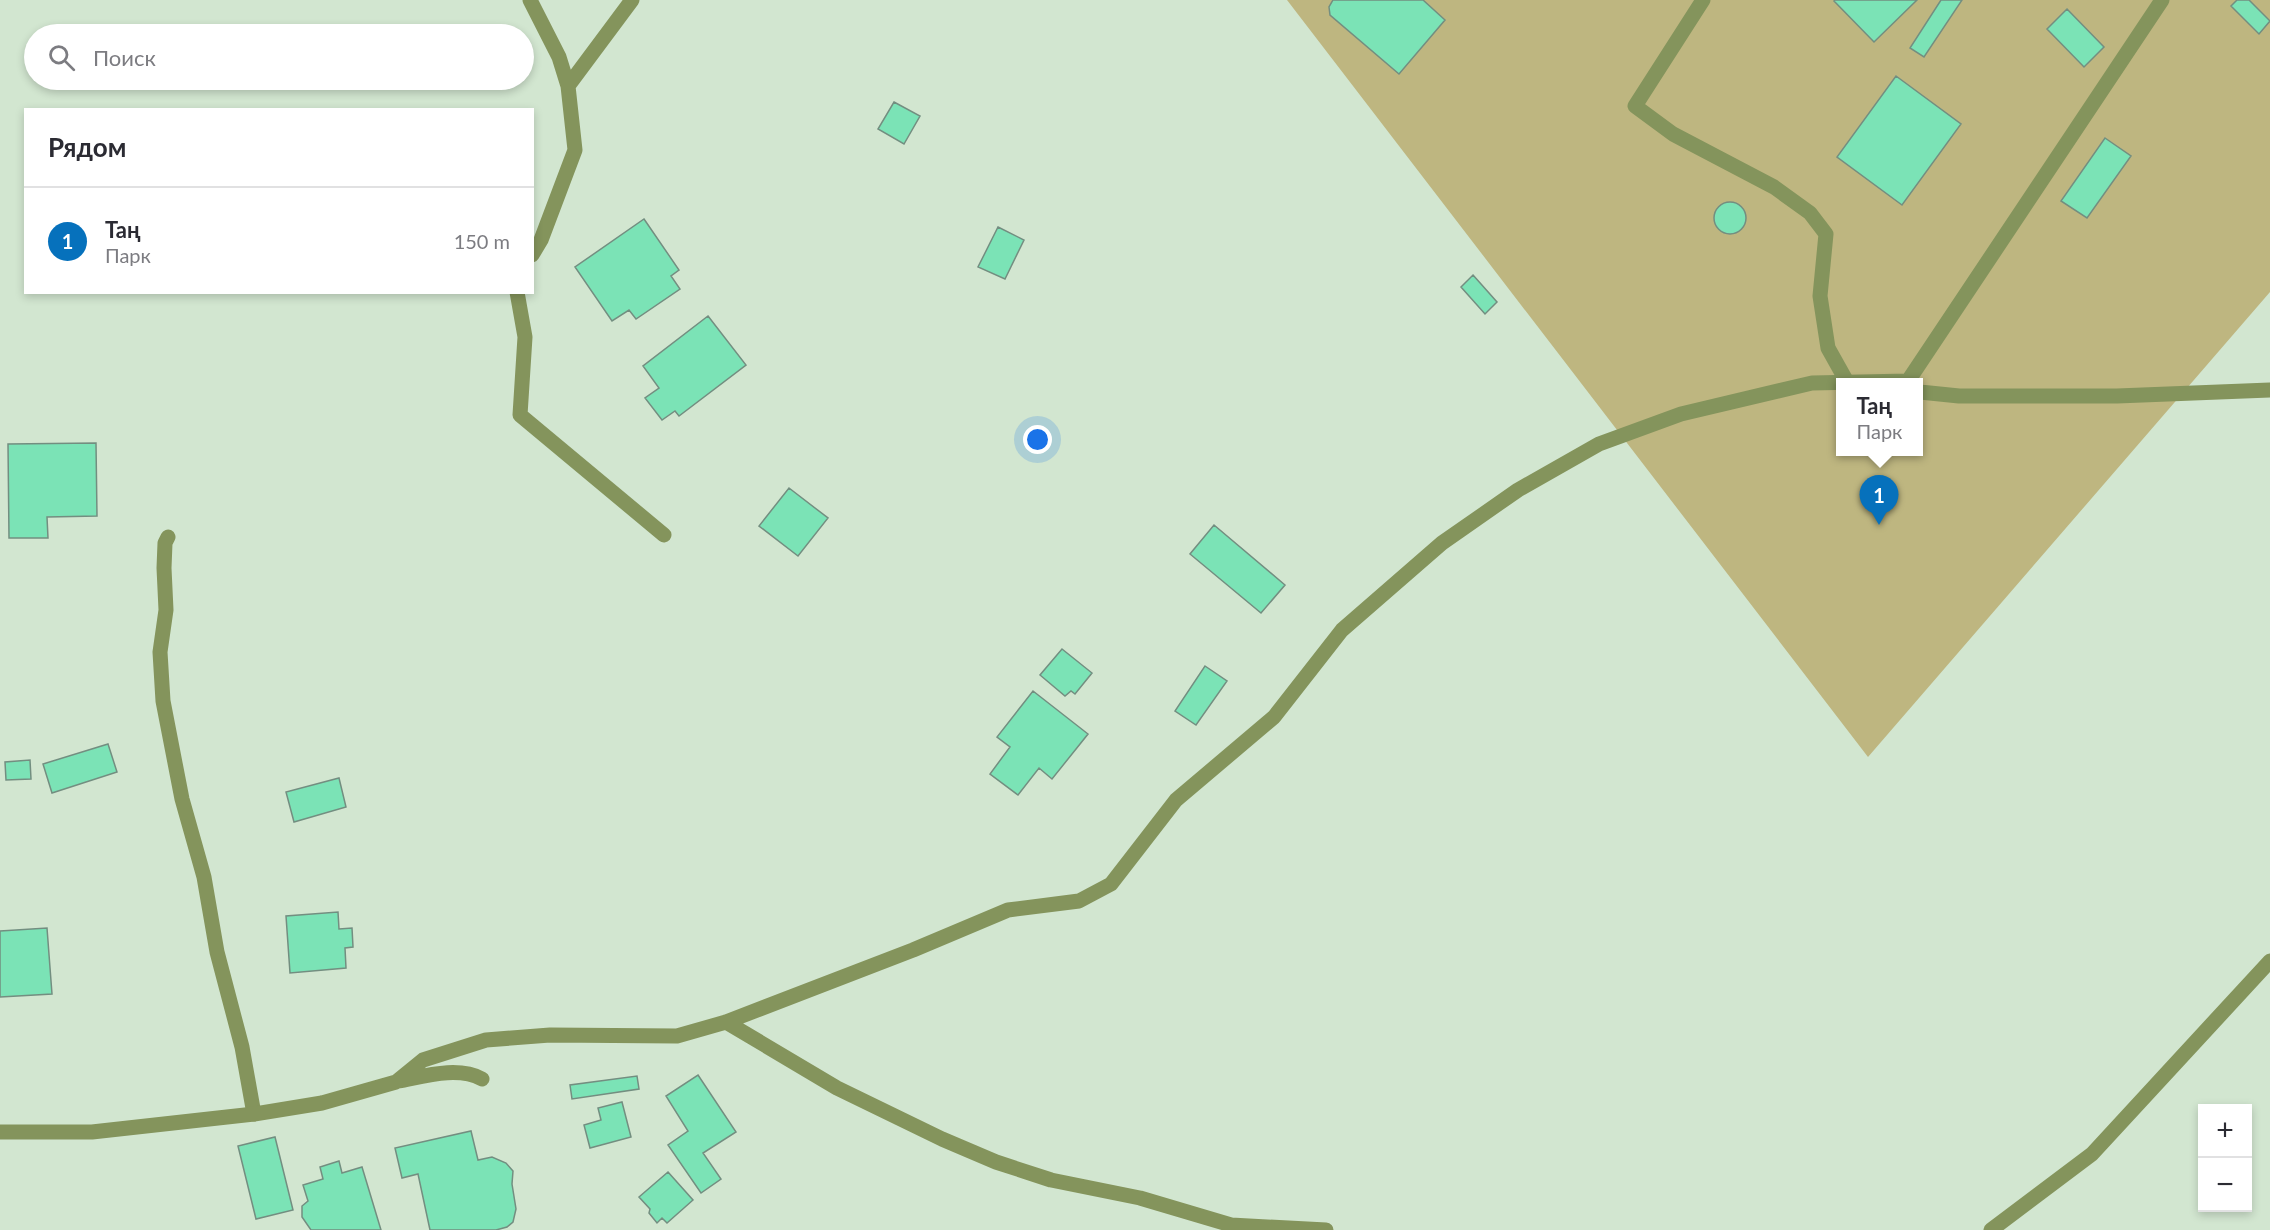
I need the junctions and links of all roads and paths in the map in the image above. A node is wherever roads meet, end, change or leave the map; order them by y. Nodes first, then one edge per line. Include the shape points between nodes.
1 (530, 0) edge
2 (632, 0) edge
3 (1703, 0) edge
4 (2162, 0) edge
5 (568, 86) junction
6 (534, 252) edge
7 (517, 294) edge
8 (1844, 378) edge
9 (1917, 378) edge
10 (1836, 382) edge
11 (2270, 390) edge
12 (1923, 392) edge
13 (664, 535) dead end
14 (168, 537) dead end
15 (2270, 961) edge
16 (726, 1022) junction
17 (482, 1079) dead end
18 (396, 1082) junction
19 (254, 1114) junction
20 (0, 1132) edge
21 (1326, 1230) edge
22 (1991, 1230) edge

1 - 5 street via 560,57
2 - 5 street
3 - 8 street via 1635,106 1673,134 1774,187 1810,213 1826,234 1821,296 1828,348
4 - 9 street
5 - 6 street via 575,150
7 - 13 street via 525,337 520,415
10 - 16 street via 1812,383 1681,414 1599,444 1518,490 1442,543 1342,630 1274,717 1176,800 1111,884 1078,901 1008,910
11 - 12 street via 2084,396
14 - 19 street via 164,568 166,610 160,652 163,700
15 - 22 street via 2092,1154
16 - 18 street via 677,1036 550,1035 486,1040 423,1060
16 - 21 street via 837,1088 996,1162 1051,1180 1140,1198 1232,1224
17 - 18 street via 470,1072
18 - 19 street via 322,1103
19 - 20 street via 92,1131

